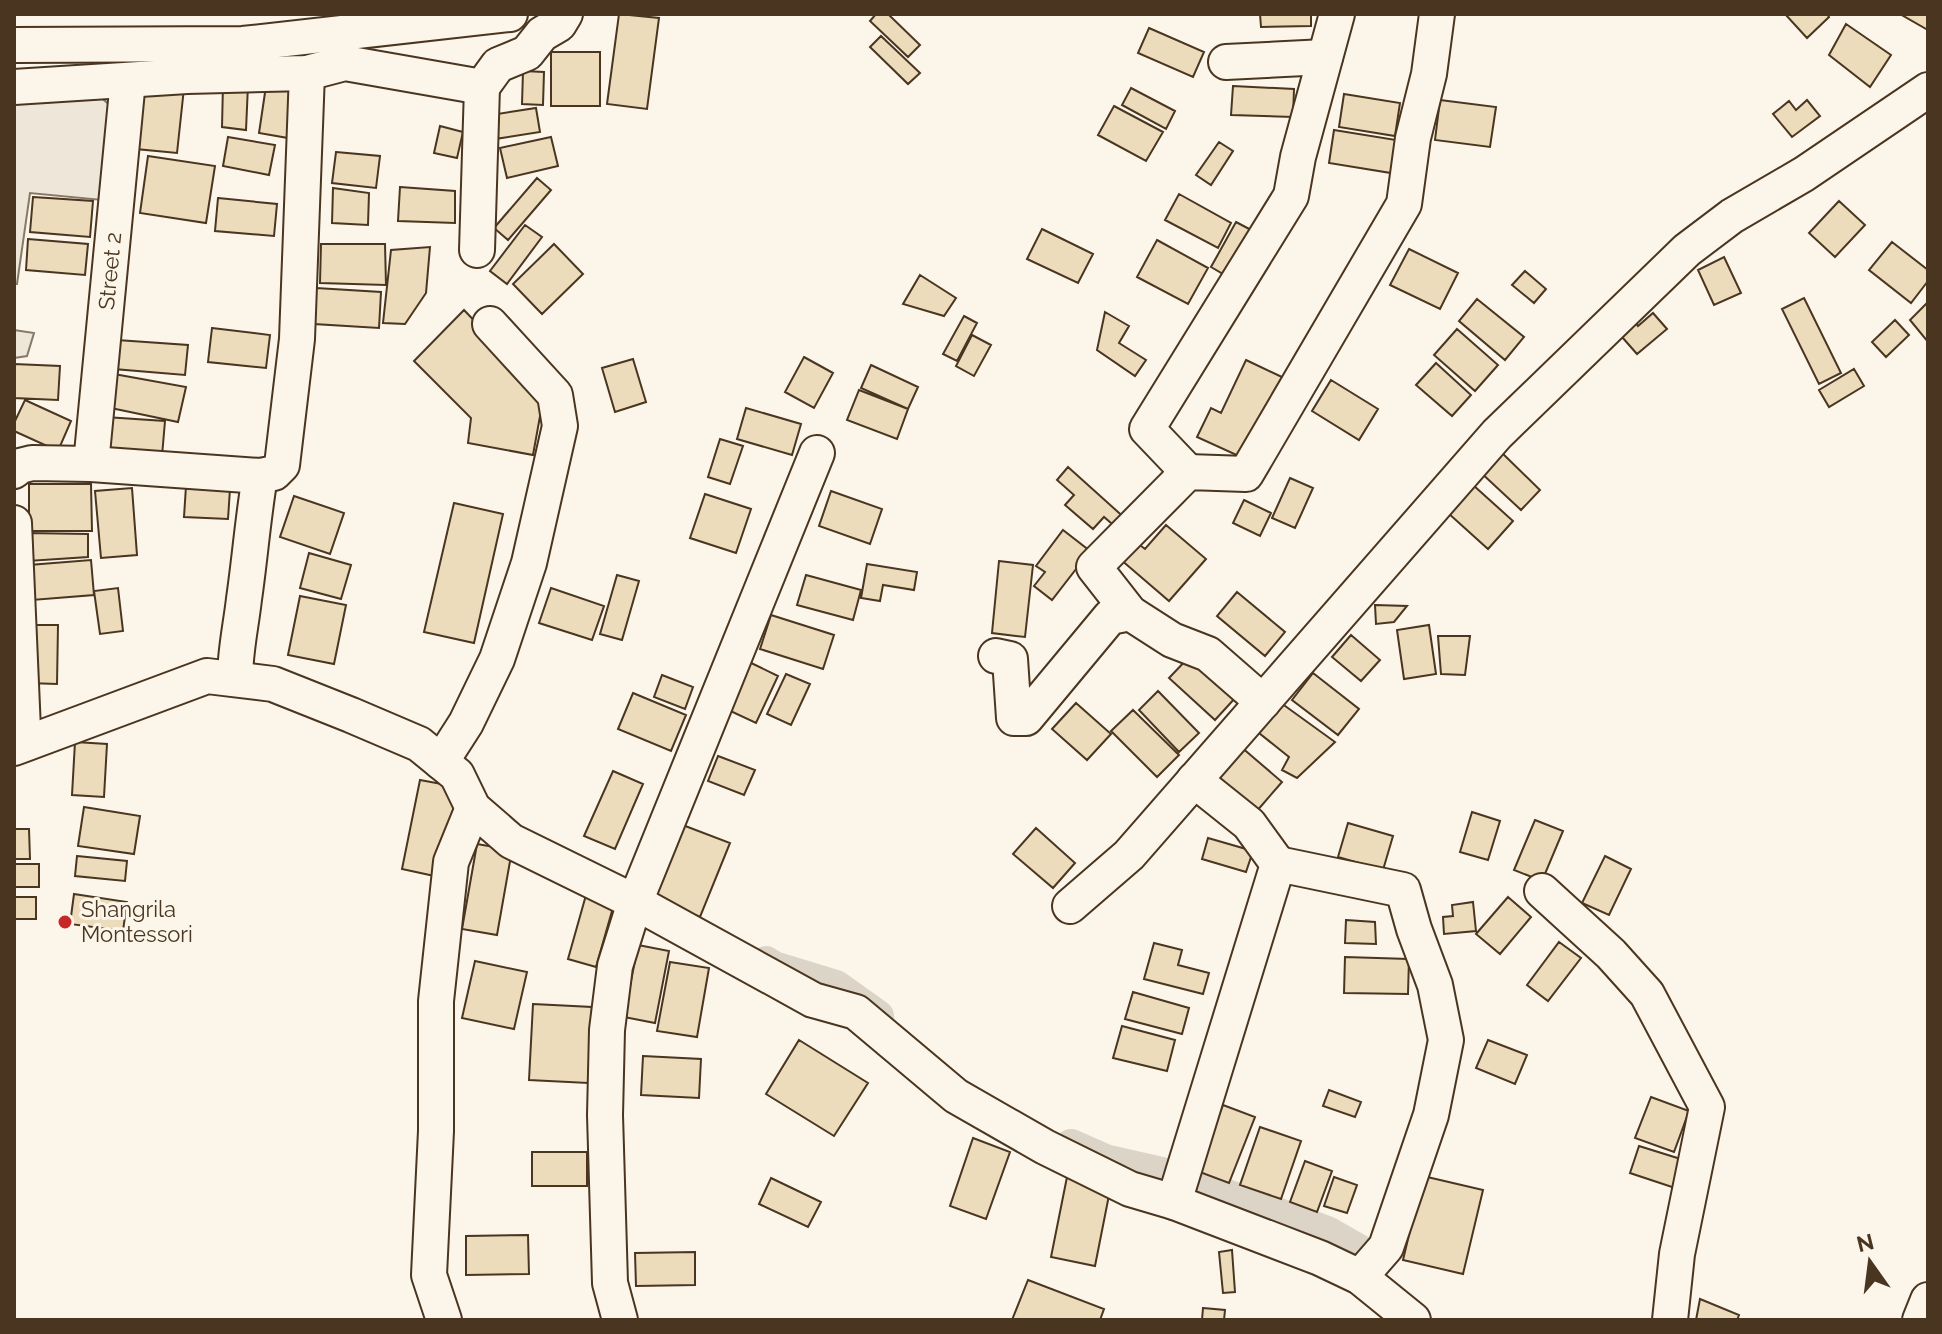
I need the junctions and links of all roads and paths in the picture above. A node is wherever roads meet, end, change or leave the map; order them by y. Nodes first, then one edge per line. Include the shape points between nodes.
1 (510, 14) edge
2 (565, 14) edge
3 (1337, 14) edge
4 (1437, 14) edge
5 (14, 37) edge
6 (14, 45) edge
7 (1325, 57) junction
8 (1226, 62) dead end
9 (307, 73) junction
10 (128, 80) junction
11 (14, 84) edge
12 (482, 87) junction
13 (1928, 90) edge
14 (477, 250) dead end
15 (490, 324) dead end
16 (817, 453) dead end
17 (91, 464) junction
18 (14, 471) edge
19 (1188, 472) junction
20 (260, 476) junction
21 (14, 523) edge
22 (1130, 613) junction
23 (996, 656) dead end
24 (235, 679) junction
25 (1263, 702) junction
26 (14, 735) edge
27 (14, 748) edge
28 (441, 762) junction
29 (1194, 780) junction
30 (473, 808) junction
31 (1278, 864) junction
32 (1542, 891) dead end
33 (635, 902) junction
34 (1070, 906) dead end
35 (1179, 1190) junction
36 (1360, 1277) junction
37 (1928, 1300) edge
38 (444, 1320) edge
39 (620, 1320) edge
40 (1413, 1320) edge
41 (1670, 1320) edge
42 (1920, 1320) edge

1 - 6 street via 243,44
2 - 12 street via 527,53 498,65
3 - 7 street
4 - 19 street via 1404,204 1246,474
5 - 6 street
6 - 11 street
7 - 8 street
7 - 19 street via 1291,196 1147,429
9 - 10 street
9 - 12 street via 345,63
9 - 20 street via 297,339 282,465
10 - 11 street
10 - 17 street, Street 2
12 - 14 street
13 - 25 street via 1687,250 1497,434
15 - 28 street via 555,395 560,426 529,563 497,659
16 - 33 street
17 - 18 street via 32,463
17 - 20 street
19 - 22 street via 1094,567
20 - 24 street
21 - 26 street via 23,730
22 - 23 street via 1110,617 1026,718 1014,718 1010,659
22 - 25 street via 1172,640 1208,654
24 - 27 street via 207,676
24 - 28 street via 273,684 351,715 419,744
25 - 29 street
28 - 30 street via 457,775
29 - 31 street via 1249,824
29 - 34 street via 1129,855
30 - 33 street via 511,841
30 - 38 street via 451,862 436,1001 429,1275
31 - 35 street
31 - 36 street via 1403,890 1435,985 1446,1040 1431,1115 1386,1247
32 - 41 street via 1647,994 1707,1107 1677,1254
33 - 35 street via 813,1000 856,1012 956,1096 1045,1147 1130,1189
33 - 39 street via 615,966 607,1030 610,1283
35 - 36 street
36 - 40 street
37 - 42 street

